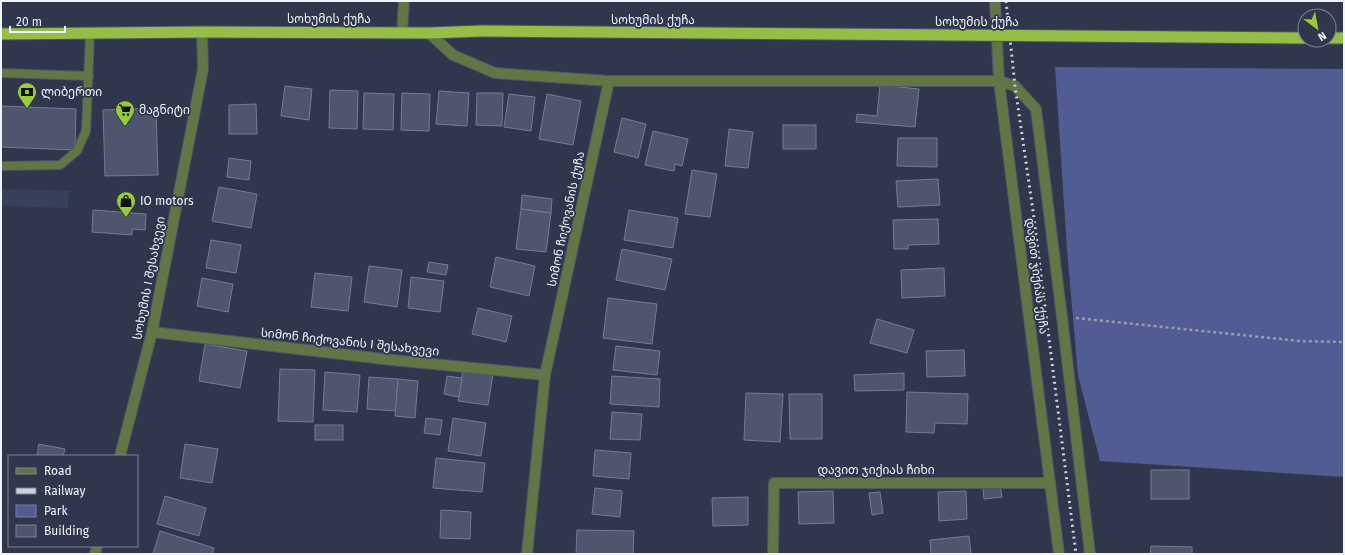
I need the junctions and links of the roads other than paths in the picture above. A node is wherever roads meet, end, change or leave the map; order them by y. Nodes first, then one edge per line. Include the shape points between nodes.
1 (404, 1) edge
2 (995, 1) edge
3 (202, 32) junction
4 (402, 32) junction
5 (90, 33) junction
6 (430, 33) junction
7 (1, 34) edge
8 (1297, 38) edge
9 (1, 74) edge
10 (89, 76) junction
11 (609, 81) junction
12 (999, 81) junction
13 (1, 166) edge
14 (152, 332) junction
15 (545, 375) junction
16 (120, 455) edge
17 (1050, 483) junction
18 (527, 554) edge
19 (774, 554) edge
20 (1058, 554) edge
21 (1090, 554) edge

1 - 4 street
2 - 12 street, დავით ჯიქიას ქუჩა
3 - 4 highway, სოხუმის ქუჩა
3 - 5 highway, სოხუმის ქუჩა
3 - 14 street, სოხუმის I შესახვევი via 203,69
4 - 6 highway, სოხუმის ქუჩა
5 - 7 highway, სოხუმის ქუჩა
5 - 10 lane
6 - 8 highway, სოხუმის ქუჩა, bridge via 482,31
6 - 11 street via 453,55 495,73
9 - 10 lane
10 - 13 lane via 86,131 77,151 60,165
11 - 12 street
11 - 15 street, სიმონ ჩიქოვანის ქუჩა
12 - 17 street, დავით ჯიქიას ქუჩა
12 - 21 street, დავით ჯიქიას ქუჩა via 1015,86 1036,109
14 - 15 street, სიმონ ჩიქოვანის I შესახვევი
14 - 16 street, სოხუმის I შესახვევი
15 - 18 street, სიმონ ჩიქოვანის ქუჩა
17 - 19 street, დავით ჯიქიას ჩიხი via 774,483
17 - 20 street, დავით ჯიქიას ქუჩა

